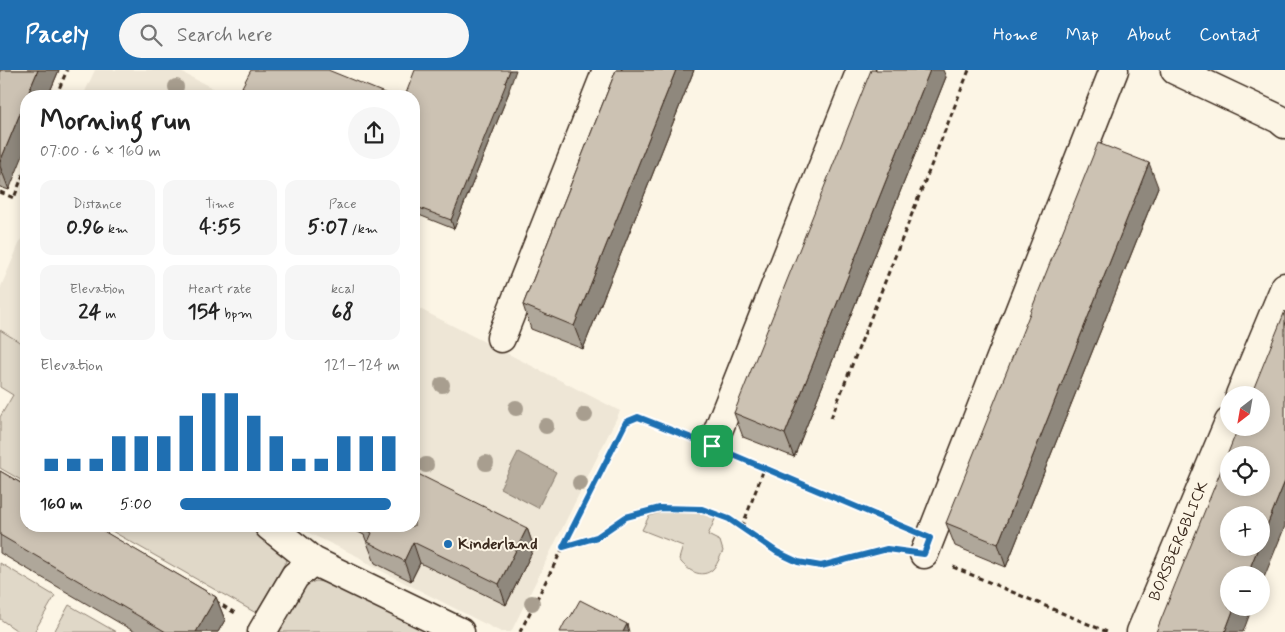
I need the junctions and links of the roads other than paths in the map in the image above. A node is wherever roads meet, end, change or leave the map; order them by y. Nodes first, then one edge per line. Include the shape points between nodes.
1 (608, 70) edge
2 (861, 70) edge
3 (1114, 70) edge
4 (1175, 70) edge
5 (1285, 124) edge
6 (1285, 287) edge
7 (501, 338) dead end
8 (1244, 386) edge
9 (1223, 436) edge
10 (712, 446) road end
11 (277, 532) edge
12 (927, 546) road end
13 (313, 561) junction
14 (262, 632) edge
15 (460, 632) edge
16 (1141, 632) edge

1 - 7 street
2 - 10 street
3 - 12 street
4 - 5 street
6 - 8 street
9 - 16 street, BORSBERGBLICK
11 - 13 street
13 - 14 street via 295,576
13 - 15 street

